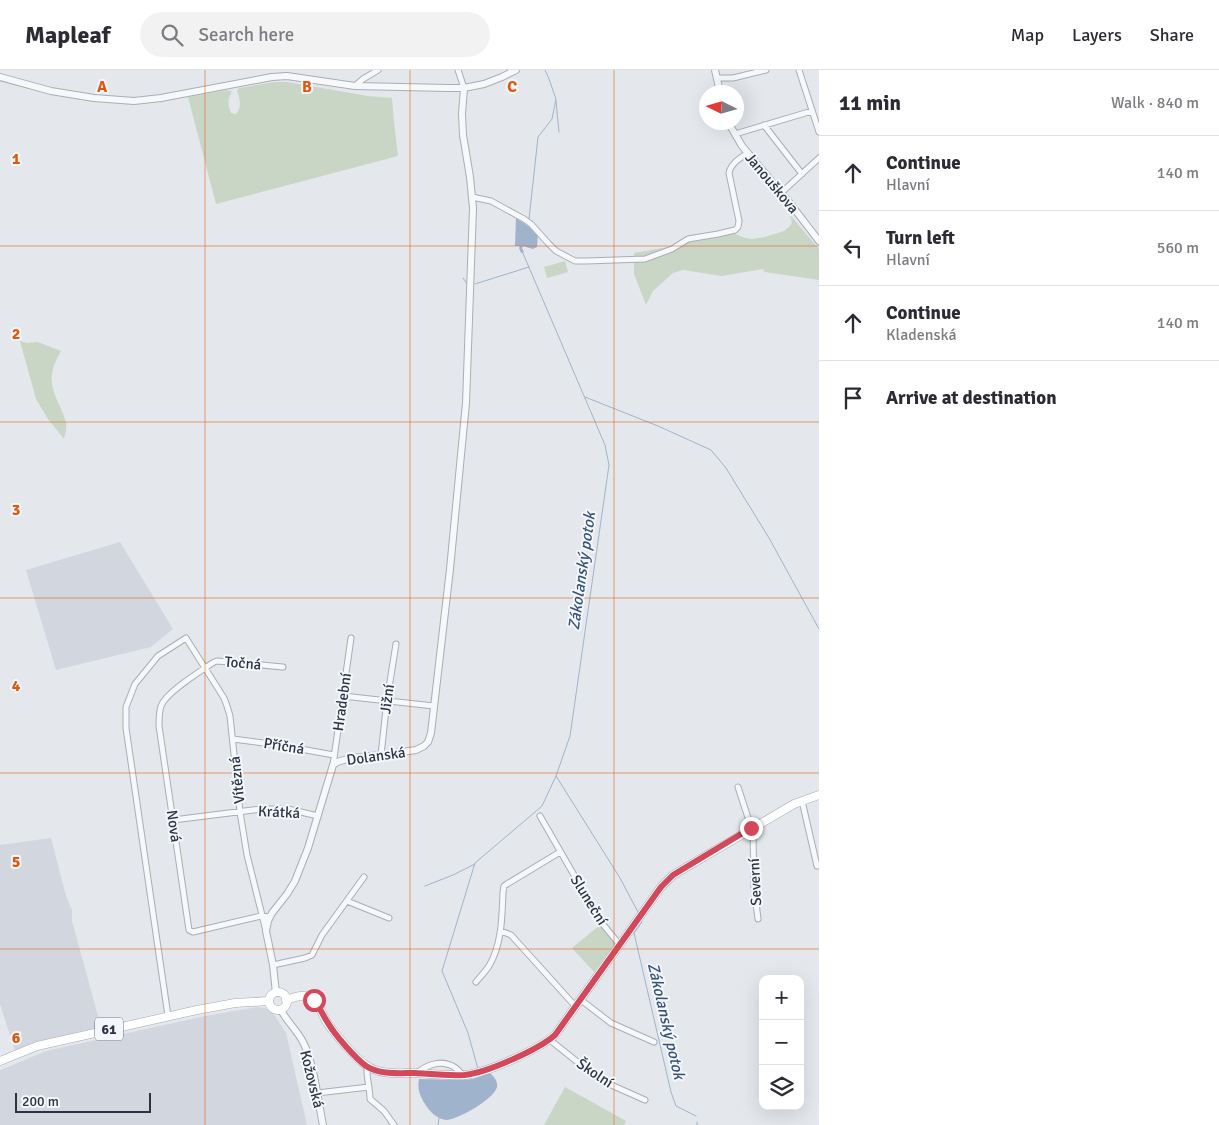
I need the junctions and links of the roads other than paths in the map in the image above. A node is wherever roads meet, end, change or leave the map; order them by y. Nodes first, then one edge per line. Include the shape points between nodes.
1 (378, 70) edge
2 (458, 70) edge
3 (516, 70) edge
4 (715, 70) edge
5 (766, 70) edge
6 (799, 70) edge
7 (0, 78) edge
8 (717, 78) junction
9 (718, 85) edge
10 (355, 86) junction
11 (464, 88) junction
12 (812, 111) junction
13 (764, 125) junction
14 (733, 130) edge
15 (819, 132) edge
16 (735, 134) junction
17 (748, 153) junction
18 (819, 158) edge
19 (802, 174) junction
20 (781, 193) junction
21 (472, 197) junction
22 (819, 240) edge
23 (351, 638) dead end
24 (396, 644) dead end
25 (283, 667) dead end
26 (205, 669) junction
27 (343, 696) junction
28 (387, 700) junction
29 (434, 706) junction
30 (232, 739) junction
31 (334, 755) junction
32 (381, 755) junction
33 (333, 765) junction
34 (738, 787) dead end
35 (819, 795) edge
36 (802, 801) junction
37 (240, 812) junction
38 (318, 816) junction
39 (540, 816) dead end
40 (173, 820) junction
41 (751, 828) junction
42 (560, 852) junction
43 (817, 866) dead end
44 (364, 877) dead end
45 (347, 901) junction
46 (262, 916) junction
47 (270, 917) junction
48 (389, 918) dead end
49 (758, 919) dead end
50 (266, 931) junction
51 (501, 931) junction
52 (620, 945) junction
53 (273, 965) junction
54 (476, 982) dead end
55 (276, 993) junction
56 (286, 1000) junction
57 (269, 1002) junction
58 (578, 1003) junction
59 (281, 1010) junction
60 (168, 1016) junction
61 (550, 1040) junction
62 (654, 1042) dead end
63 (0, 1061) edge
64 (367, 1066) junction
65 (417, 1073) junction
66 (463, 1075) junction
67 (369, 1087) junction
68 (317, 1093) junction
69 (645, 1100) dead end
70 (323, 1125) edge
71 (394, 1125) edge

1 - 10 street
2 - 11 street
3 - 11 street via 493,81
4 - 8 street
5 - 8 street via 733,78
6 - 12 street
7 - 10 street via 51,91 134,101 272,77 287,76
8 - 9 street
10 - 11 street
11 - 21 street, Dolanská via 463,135
12 - 13 street
12 - 15 street
13 - 16 street
13 - 19 street
14 - 16 street, Janouškova
16 - 17 street, Janouškova
17 - 20 street, Janouškova
17 - 21 street via 729,172 738,227 688,239 645,259 575,261 556,250 524,219 491,201
18 - 19 street
19 - 20 street
20 - 22 street, Janouškova
21 - 29 street, Dolanská via 466,403
23 - 27 street, Hradební
24 - 28 street, Jižní
25 - 26 street, Točná via 217,661
26 - 30 street, Vítězná via 224,698
26 - 40 street, Nová via 167,696 160,711 159,726
26 - 60 street, Vítězná via 186,638 158,656 135,684 126,707 126,728
27 - 28 street
27 - 31 street, Hradební
28 - 29 street
28 - 32 street, Jižní
29 - 32 street, Dolanská via 431,733 424,746
30 - 31 street, Příčná
30 - 37 street, Vítězná
31 - 33 street, Hradební
32 - 33 street, Dolanská via 351,758
33 - 38 street, Dolanská
34 - 41 street, Severní
35 - 36 main road
36 - 41 main road
36 - 43 street
37 - 38 street, Krátká via 288,809
37 - 40 street, Krátká
37 - 46 street, Vítězná
38 - 47 street, Dolanská via 295,881
39 - 42 street, Sluneční
40 - 46 street, Nová via 189,930 193,932
41 - 49 street, Severní
41 - 52 main road via 668,880
42 - 51 street via 504,886
42 - 52 street, Sluneční via 601,922
44 - 45 street
45 - 48 street
45 - 53 street via 312,955
46 - 47 street
46 - 50 street, Vítězná
47 - 50 street, Dolanská
50 - 53 street, Dolanská
51 - 54 street via 496,951
51 - 58 street via 511,935
52 - 58 main road
53 - 55 street, Dolanská
55 - 56 main road via 283,994
55 - 57 main road
56 - 59 main road
56 - 64 main road via 306,996 314,1000 334,1032
57 - 59 main road via 274,1009
57 - 60 main road, 61 via 235,1003
58 - 61 main road
58 - 62 street via 611,1024
59 - 68 street, Kožovská via 305,1045
60 - 63 main road, 61 via 37,1046
61 - 66 main road via 479,1072
61 - 69 street, Školní via 600,1080
64 - 65 main road via 384,1072
64 - 67 street
65 - 66 main road
65 - 66 street via 440,1063 451,1065
67 - 68 street
67 - 71 street via 370,1099
68 - 70 street, Kožovská

